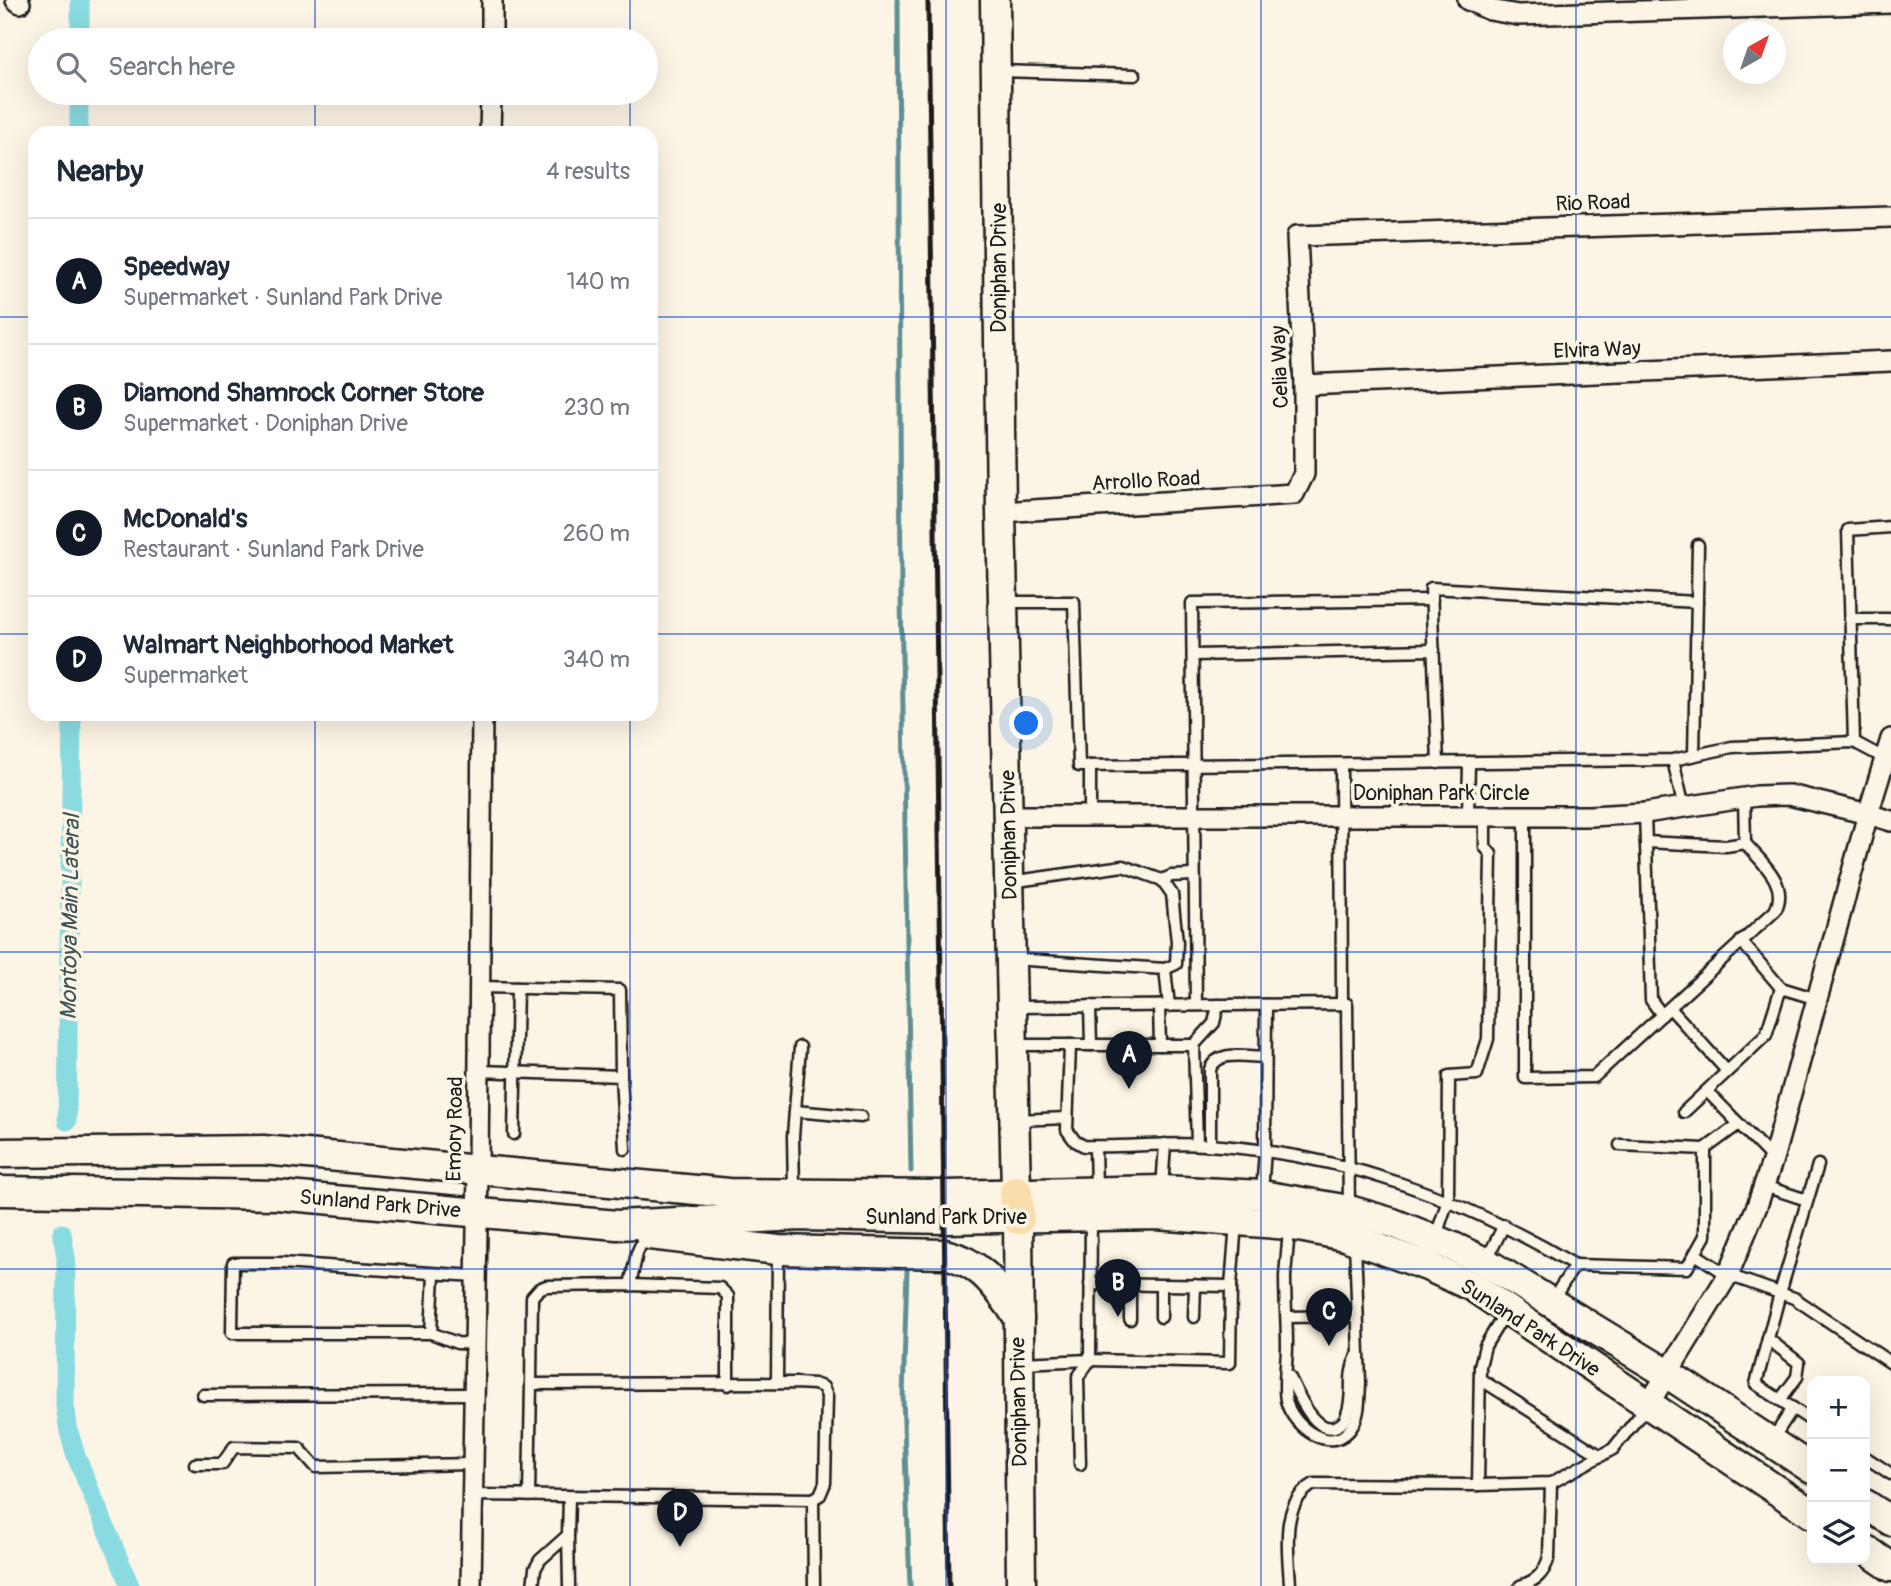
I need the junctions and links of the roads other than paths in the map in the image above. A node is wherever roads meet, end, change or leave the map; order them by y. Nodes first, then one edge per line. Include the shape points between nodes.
1 (492, 0) edge
2 (995, 0) edge
3 (1468, 0) edge
4 (1891, 2) edge
5 (1649, 5) edge
6 (492, 28) edge
7 (996, 71) junction
8 (1135, 75) dead end
9 (491, 105) edge
10 (490, 126) edge
11 (1891, 217) edge
12 (1297, 236) joint
13 (1891, 361) edge
14 (1304, 385) junction
15 (1294, 494) joint
16 (1000, 512) junction
17 (1891, 527) edge
18 (1698, 545) dead end
19 (1432, 600) junction
20 (1003, 602) junction
21 (1697, 603) junction
22 (1850, 619) junction
23 (1891, 619) edge
24 (1434, 650) junction
25 (1193, 655) junction
26 (482, 721) edge
27 (1891, 739) edge
28 (1854, 742) junction
29 (1694, 755) junction
30 (1884, 758) junction
31 (1673, 760) junction
32 (1469, 762) junction
33 (1438, 763) junction
34 (1341, 764) junction
35 (1193, 765) junction
36 (1090, 766) junction
37 (1744, 798) junction
38 (1684, 808) junction
39 (1645, 813) junction
40 (1868, 814) junction
41 (1009, 816) junction
42 (1090, 816) junction
43 (1194, 816) junction
44 (1340, 816) junction
45 (1476, 816) junction
46 (1525, 816) junction
47 (1891, 821) edge
48 (1646, 842) junction
49 (1745, 843) junction
50 (1194, 875) junction
51 (1162, 880) junction
52 (1010, 882) junction
53 (1741, 942) junction
54 (1012, 959) junction
55 (1176, 964) junction
56 (1196, 964) junction
57 (1164, 970) junction
58 (478, 987) junction
59 (517, 988) junction
60 (1781, 989) junction
61 (1817, 999) junction
62 (1342, 1004) junction
63 (1196, 1005) junction
64 (1219, 1005) junction
65 (1266, 1005) junction
66 (1090, 1006) junction
67 (1164, 1006) junction
68 (1012, 1007) junction
69 (1666, 1011) junction
70 (1013, 1045) junction
71 (1070, 1045) junction
72 (1091, 1045) junction
73 (1160, 1045) junction
74 (1195, 1045) junction
75 (800, 1047) dead end
76 (1265, 1057) junction
77 (479, 1071) junction
78 (1727, 1071) junction
79 (515, 1073) junction
80 (621, 1076) junction
81 (1707, 1091) junction
82 (795, 1111) junction
83 (1684, 1112) dead end
84 (860, 1116) dead end
85 (1068, 1118) junction
86 (1014, 1120) junction
87 (1739, 1124) junction
88 (514, 1134) dead end
89 (1165, 1144) junction
90 (1197, 1144) junction
91 (1210, 1145) junction
92 (1620, 1145) dead end
93 (1095, 1147) junction
94 (625, 1149) dead end
95 (1704, 1149) junction
96 (1265, 1150) junction
97 (0, 1153) edge
98 (1773, 1159) junction
99 (1818, 1165) dead end
100 (1350, 1167) junction
101 (478, 1169) junction
102 (1764, 1186) junction
103 (1162, 1190) junction
104 (0, 1191) edge
105 (793, 1193) junction
106 (1262, 1195) junction
107 (1807, 1199) junction
108 (1448, 1200) junction
109 (1094, 1204) junction
110 (1017, 1205) junction
111 (1349, 1210) junction
112 (476, 1213) junction
113 (1237, 1221) junction
114 (1289, 1225) junction
115 (1504, 1225) junction
116 (648, 1228) junction
117 (1355, 1239) junction
118 (1435, 1240) junction
119 (778, 1250) junction
120 (1695, 1254) junction
121 (1485, 1262) junction
122 (1575, 1265) junction
123 (434, 1275) junction
124 (1728, 1275) junction
125 (475, 1276) junction
126 (1090, 1284) junction
127 (1130, 1284) junction
128 (1195, 1285) junction
129 (630, 1286) junction
130 (1161, 1286) junction
131 (1231, 1286) junction
132 (1780, 1293) junction
133 (1550, 1302) junction
134 (1507, 1310) junction
135 (1356, 1316) junction
136 (1161, 1317) dead end
137 (1194, 1317) dead end
138 (1287, 1317) junction
139 (1019, 1318) junction
140 (1130, 1319) dead end
141 (431, 1333) junction
142 (1768, 1339) junction
143 (475, 1344) junction
144 (1160, 1349) dead end
145 (1194, 1349) dead end
146 (1358, 1353) junction
147 (1090, 1360) junction
148 (1161, 1362) junction
149 (1019, 1363) junction
150 (1194, 1363) junction
151 (1891, 1363) edge
152 (1287, 1372) junction
153 (1668, 1374) junction
154 (1480, 1379) junction
155 (777, 1383) junction
156 (531, 1384) junction
157 (728, 1385) junction
158 (474, 1394) junction
159 (203, 1395) dead end
160 (1780, 1399) junction
161 (1648, 1405) junction
162 (1793, 1408) junction
163 (1807, 1418) edge
164 (1770, 1442) junction
165 (1601, 1456) junction
166 (1870, 1460) edge
167 (195, 1464) dead end
168 (473, 1464) junction
169 (1080, 1464) dead end
170 (1807, 1466) edge
171 (1891, 1474) edge
172 (1551, 1483) junction
173 (1478, 1485) junction
174 (472, 1495) junction
175 (529, 1496) junction
176 (569, 1497) junction
177 (813, 1499) junction
178 (1807, 1511) edge
179 (568, 1535) junction
180 (1870, 1552) edge
181 (1891, 1567) edge
182 (471, 1586) edge
183 (533, 1586) edge
184 (569, 1586) edge
185 (814, 1586) edge
186 (1021, 1586) edge
187 (1290, 1586) edge
188 (1520, 1586) edge

1 - 6 street
2 - 7 main road, Doniphan Drive
3 - 5 street via 1518,15
4 - 5 street
7 - 8 lane
7 - 16 main road, Doniphan Drive
9 - 10 street
11 - 12 street, Rio Road
12 - 14 street, Celia Way
13 - 14 street, Elvira Way
14 - 15 street, Celia Way via 1304,474
15 - 16 street, Arrollo Road
16 - 20 main road, Doniphan Drive
17 - 22 lane via 1848,530
18 - 21 lane
19 - 21 lane via 1431,587
19 - 24 lane
19 - 25 lane via 1192,603
20 - 36 lane via 1074,602 1079,766
20 - 41 main road, Doniphan Drive
21 - 29 lane
22 - 23 lane
22 - 28 lane
24 - 25 lane
24 - 33 lane
25 - 35 lane
26 - 58 street, Emory Road
27 - 30 street
28 - 29 lane via 1732,747
28 - 30 lane
29 - 31 lane
30 - 40 street
31 - 32 lane
31 - 38 lane
32 - 33 lane
32 - 45 lane
33 - 34 lane
34 - 35 lane
34 - 44 lane
35 - 36 lane
35 - 43 lane
36 - 42 lane
37 - 38 street, Doniphan Park Circle
37 - 40 street, Doniphan Park Circle via 1789,796
37 - 49 lane
38 - 39 street, Doniphan Park Circle
39 - 46 street, Doniphan Park Circle
39 - 48 lane
40 - 47 street, Doniphan Park Circle
40 - 61 street
41 - 42 street, Doniphan Park Circle
41 - 52 main road, Doniphan Drive
42 - 43 street, Doniphan Park Circle
43 - 44 street, Doniphan Park Circle
43 - 50 lane
44 - 45 street, Doniphan Park Circle
44 - 62 lane
45 - 46 street, Doniphan Park Circle
45 - 108 lane via 1491,854 1488,1039 1477,1074 1449,1076
46 - 69 lane via 1525,1078 1594,1077
48 - 49 lane
48 - 69 lane via 1651,1000
49 - 53 lane via 1779,884 1779,903
50 - 51 lane
50 - 56 lane
51 - 52 lane via 1123,866
51 - 55 lane via 1172,894
52 - 54 main road, Doniphan Drive
53 - 60 lane
53 - 69 lane
54 - 57 lane
54 - 68 main road, Doniphan Drive
55 - 56 lane
55 - 57 lane
56 - 63 lane
57 - 67 lane
58 - 59 lane
58 - 77 street, Emory Road
59 - 79 lane
59 - 80 lane via 620,990
60 - 61 lane
60 - 78 lane via 1766,1035
61 - 98 street
62 - 65 lane
62 - 100 lane via 1347,1004
63 - 64 lane
63 - 67 lane
64 - 65 lane
64 - 74 lane via 1214,1023
65 - 76 lane
66 - 67 lane
66 - 68 lane
66 - 72 lane
67 - 73 lane
68 - 70 main road, Doniphan Drive
69 - 78 lane
70 - 71 lane
70 - 86 main road, Doniphan Drive
71 - 72 lane
71 - 85 lane
72 - 73 lane
73 - 74 lane
74 - 90 lane
75 - 82 lane
76 - 91 lane via 1222,1056 1212,1063
76 - 96 lane
77 - 79 lane
77 - 101 street, Emory Road
78 - 81 lane
79 - 80 lane
79 - 88 lane
80 - 94 lane
81 - 83 lane
81 - 87 lane
82 - 84 lane
82 - 105 lane
85 - 86 lane
85 - 93 lane via 1070,1136 1084,1146
86 - 110 main road, Doniphan Drive
87 - 95 lane
87 - 98 lane
89 - 90 lane
89 - 93 lane
89 - 103 lane
90 - 91 lane
91 - 96 lane
92 - 95 lane
93 - 109 lane
95 - 120 lane via 1705,1236
96 - 100 lane
96 - 106 lane
97 - 101 main road, Sunland Park Drive via 263,1150
98 - 102 street
99 - 107 lane
100 - 108 lane
100 - 111 lane
101 - 105 main road, Sunland Park Drive via 729,1193
101 - 112 street, Emory Road
102 - 107 lane
102 - 124 street
103 - 106 main road, Sunland Park Drive
103 - 109 main road, Sunland Park Drive
104 - 112 main road, Sunland Park Drive via 277,1195
105 - 110 main road, Sunland Park Drive via 945,1195
106 - 111 main road, Sunland Park Drive
107 - 132 lane
108 - 115 lane
108 - 118 lane
109 - 110 main road, Sunland Park Drive
109 - 113 main road, Sunland Park Drive via 1156,1215
109 - 126 lane
110 - 116 main road, Sunland Park Drive
110 - 139 main road, Doniphan Drive
111 - 118 main road, Sunland Park Drive
112 - 116 main road, Sunland Park Drive
112 - 125 street, Emory Road
113 - 114 main road, Sunland Park Drive
113 - 131 lane
114 - 117 main road, Sunland Park Drive
114 - 138 lane
115 - 121 lane
115 - 122 lane
116 - 119 main road
116 - 129 lane
117 - 134 main road, Sunland Park Drive via 1473,1287
117 - 135 lane
118 - 121 main road, Sunland Park Drive
119 - 139 main road via 960,1257 982,1271
119 - 155 lane
120 - 122 lane via 1687,1268
120 - 124 lane
121 - 133 main road, Sunland Park Drive
122 - 133 lane
123 - 125 lane
123 - 141 lane
123 - 141 lane via 282,1262 233,1263 232,1333
124 - 132 lane
124 - 153 street
125 - 143 street, Emory Road
126 - 127 lane
126 - 147 lane
127 - 130 lane
127 - 140 lane
128 - 130 lane
128 - 131 lane
128 - 137 lane
129 - 156 lane via 539,1289 533,1297
129 - 157 lane via 725,1291
130 - 136 lane
131 - 150 lane via 1230,1363
132 - 142 lane
132 - 151 lane
133 - 153 main road, Sunland Park Drive
134 - 154 lane via 1485,1346
134 - 161 main road, Sunland Park Drive
135 - 138 lane
135 - 146 lane
138 - 152 lane
139 - 149 main road, Doniphan Drive
141 - 143 lane
142 - 160 lane via 1756,1384
142 - 160 lane via 1799,1363 1797,1377
143 - 158 street, Emory Road
144 - 148 lane
145 - 150 lane
146 - 152 lane via 1351,1368 1347,1415 1330,1428 1313,1417
146 - 152 lane via 1357,1415 1349,1430 1333,1439 1308,1433 1296,1420 1286,1400
147 - 148 lane via 1130,1355
147 - 149 lane
147 - 169 lane via 1078,1377
148 - 150 lane
149 - 186 main road, Doniphan Drive
153 - 161 street
153 - 164 main road, Sunland Park Drive
154 - 165 lane
154 - 173 lane
155 - 157 lane
155 - 177 lane via 814,1384 823,1387 827,1396 825,1483
156 - 157 lane
156 - 175 lane
158 - 159 lane
158 - 168 street, Emory Road
160 - 162 lane
161 - 165 lane via 1613,1449
161 - 178 main road, Sunland Park Drive
162 - 163 lane
162 - 164 lane
164 - 170 main road, Sunland Park Drive
165 - 172 lane
166 - 171 lane
167 - 168 lane via 222,1464 234,1447 299,1448 316,1466
168 - 174 street, Emory Road
172 - 173 lane
172 - 188 lane via 1549,1558 1534,1581
173 - 187 lane via 1314,1485 1304,1490 1295,1499 1288,1522
174 - 175 lane
174 - 182 street, Emory Road
175 - 176 lane
176 - 177 lane
176 - 179 lane
177 - 185 lane
179 - 183 lane via 540,1560
179 - 184 lane
180 - 181 main road

